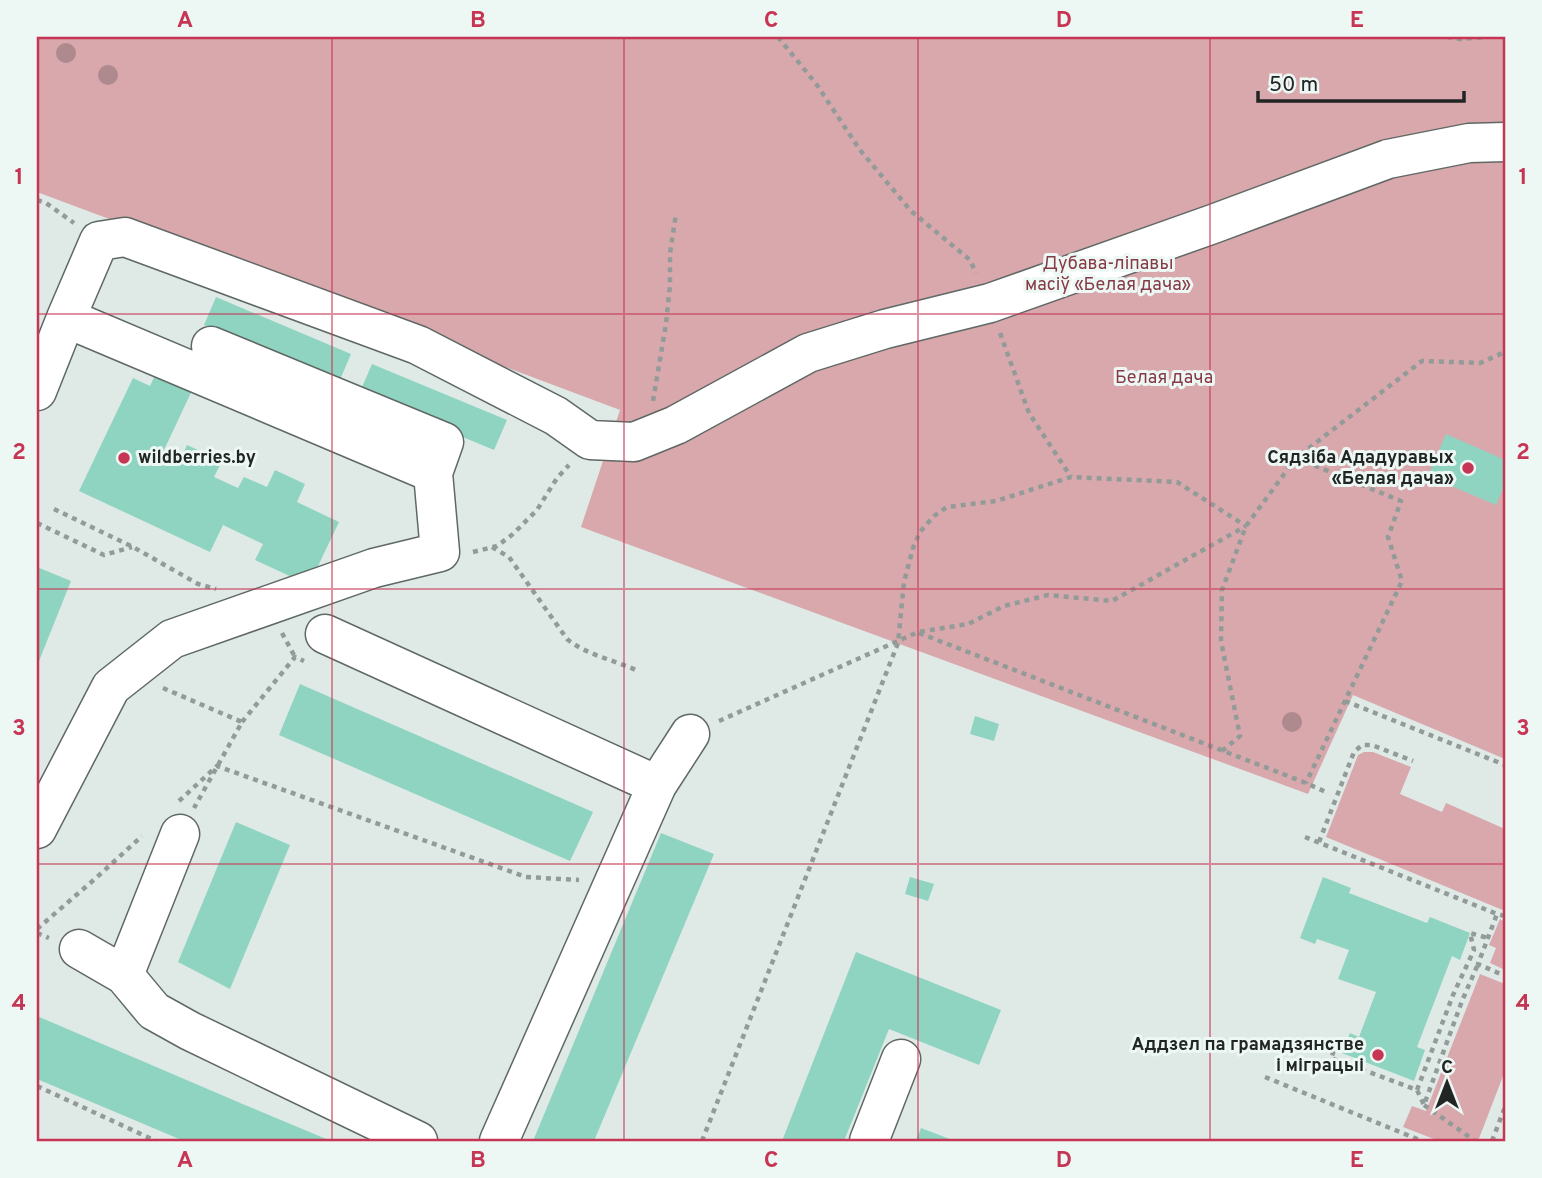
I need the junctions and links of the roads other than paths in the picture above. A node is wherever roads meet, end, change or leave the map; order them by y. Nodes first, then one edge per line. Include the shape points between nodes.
1 (1505, 142) edge
2 (66, 318) junction
3 (211, 346) dead end
4 (37, 391) edge
5 (433, 473) junction
6 (309, 651) road end
7 (690, 734) road end
8 (657, 785) junction
9 (168, 823) road end
10 (37, 829) edge
11 (79, 949) dead end
12 (124, 975) junction
13 (901, 1059) dead end
14 (418, 1141) edge
15 (499, 1141) edge
16 (869, 1141) edge

1 - 2 lane via 1469,143 1388,159 990,303 808,354 676,425 634,442 590,440 556,416 418,345 125,237 99,241
2 - 4 lane
2 - 5 lane
3 - 5 lane via 444,442
5 - 10 lane via 440,552 374,568 172,639 111,687
6 - 8 lane
7 - 8 lane
8 - 15 lane
9 - 12 lane
11 - 12 lane
12 - 14 lane via 154,1011
13 - 16 lane

